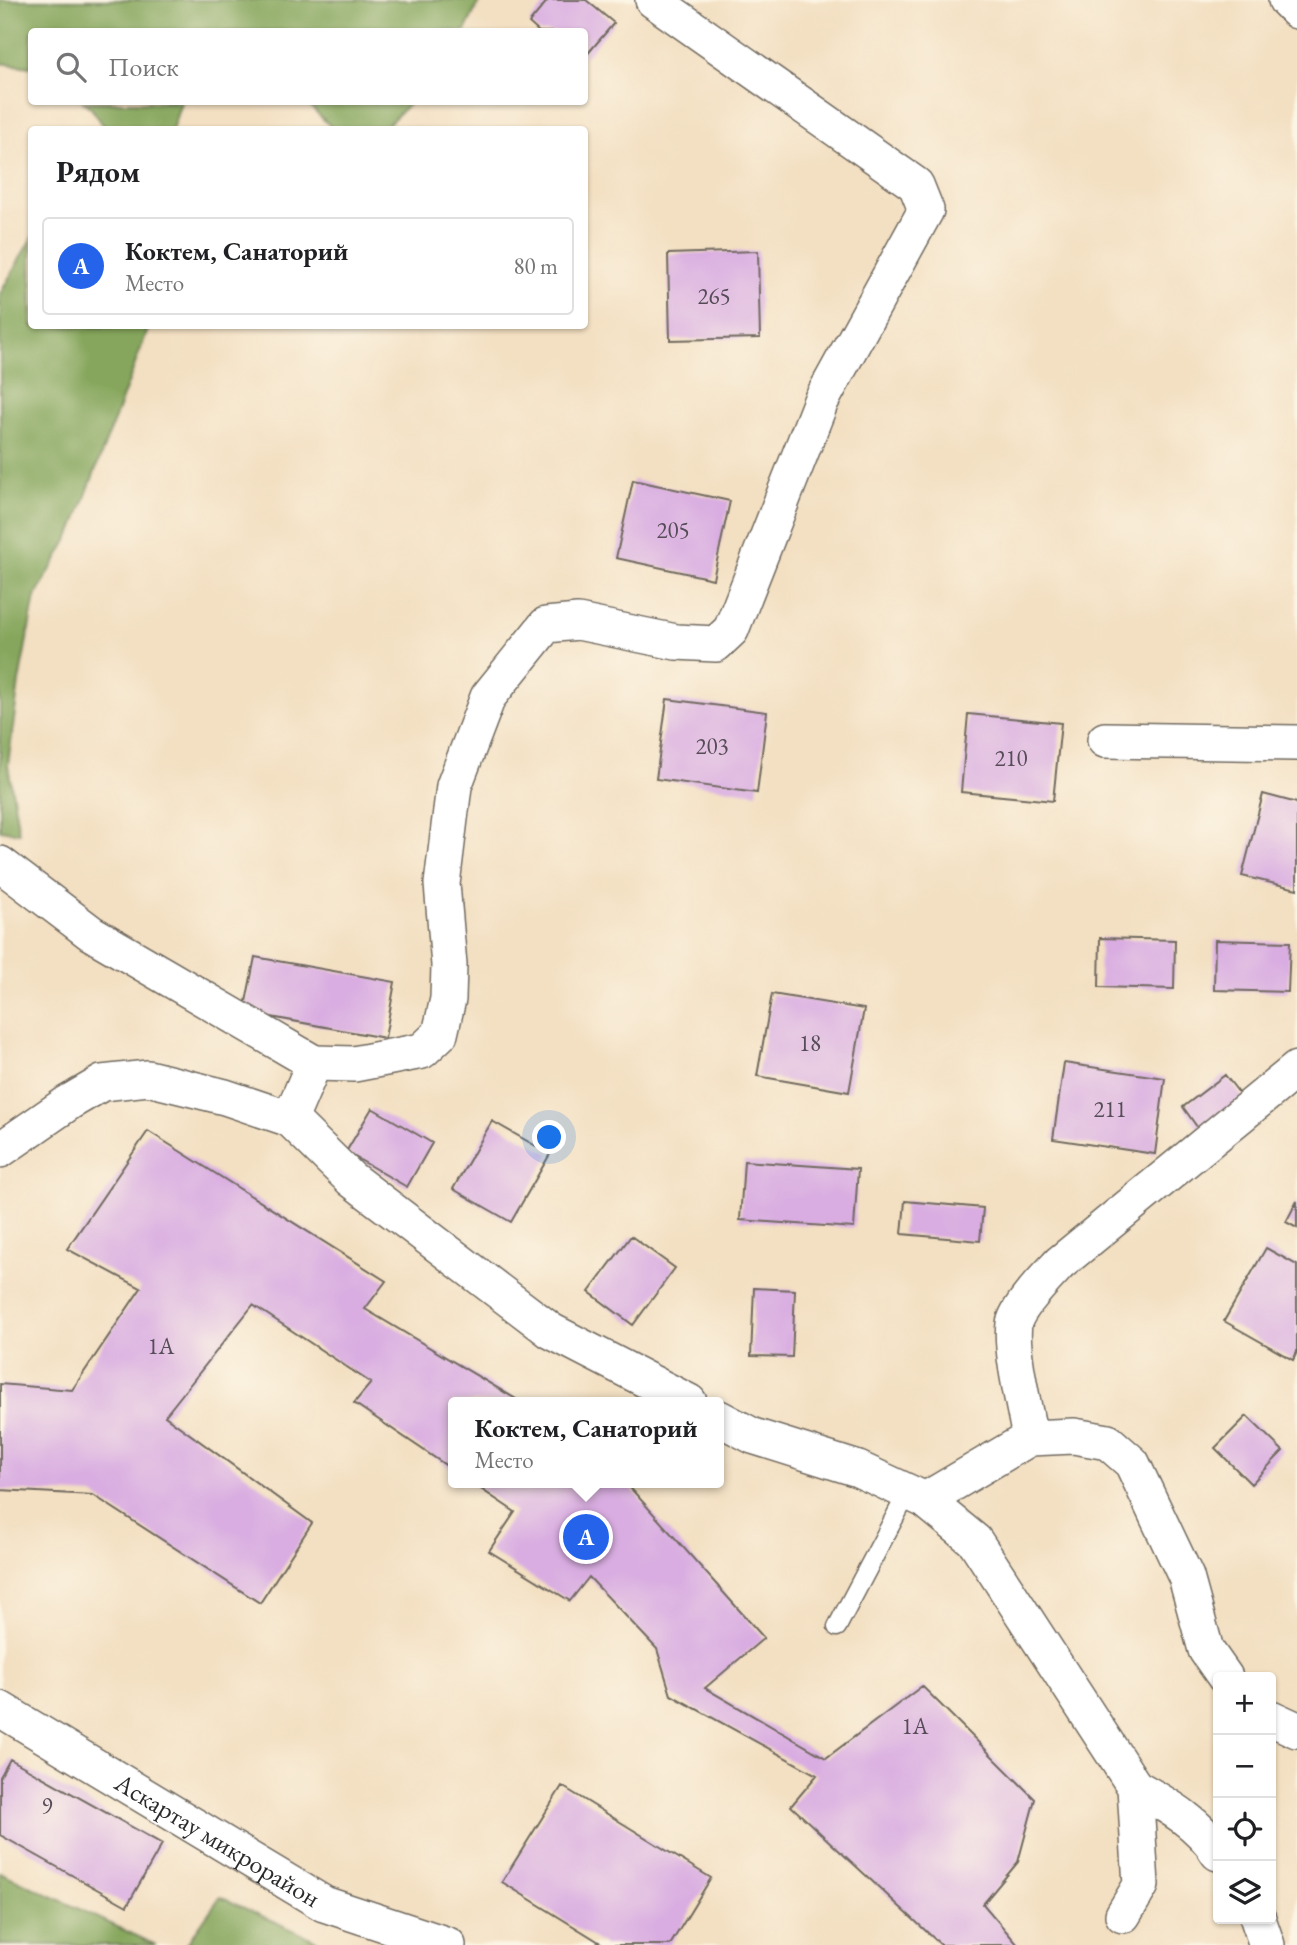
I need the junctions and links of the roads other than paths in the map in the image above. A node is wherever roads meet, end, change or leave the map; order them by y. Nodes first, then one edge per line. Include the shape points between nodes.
1 (653, 0) edge
2 (1286, 0) edge
3 (1297, 11) edge
4 (1105, 740) dead end
5 (1297, 743) edge
6 (0, 864) edge
7 (314, 1063) junction
8 (1297, 1069) edge
9 (290, 1119) junction
10 (0, 1150) edge
11 (679, 1397) edge
12 (724, 1421) edge
13 (1030, 1438) junction
14 (916, 1496) junction
15 (837, 1627) dead end
16 (1221, 1672) edge
17 (0, 1709) edge
18 (1276, 1720) edge
19 (1297, 1730) edge
20 (1135, 1787) junction
21 (1213, 1845) edge
22 (1123, 1915) dead end
23 (1260, 1924) edge
24 (448, 1945) edge
25 (1267, 1945) edge

1 - 7 street via 916,185 926,210 821,401 731,630 716,645 676,642 578,622 546,625 488,697 454,786 442,884 449,965 440,1034 422,1051 354,1064
2 - 3 street
4 - 5 street
6 - 7 street via 91,933
7 - 9 street
8 - 13 street via 1060,1263 1035,1290 1014,1322
9 - 10 street via 148,1078 102,1083
9 - 11 street via 351,1179 551,1331
12 - 14 street via 753,1436 858,1469
13 - 14 street
13 - 16 street via 1074,1436 1108,1442 1132,1463 1186,1577 1206,1650
14 - 15 lane
14 - 20 street via 975,1541
17 - 24 street, Аскартау микрорайон via 324,1904
18 - 19 street
20 - 21 street via 1174,1809
20 - 22 street via 1141,1885
23 - 25 street

